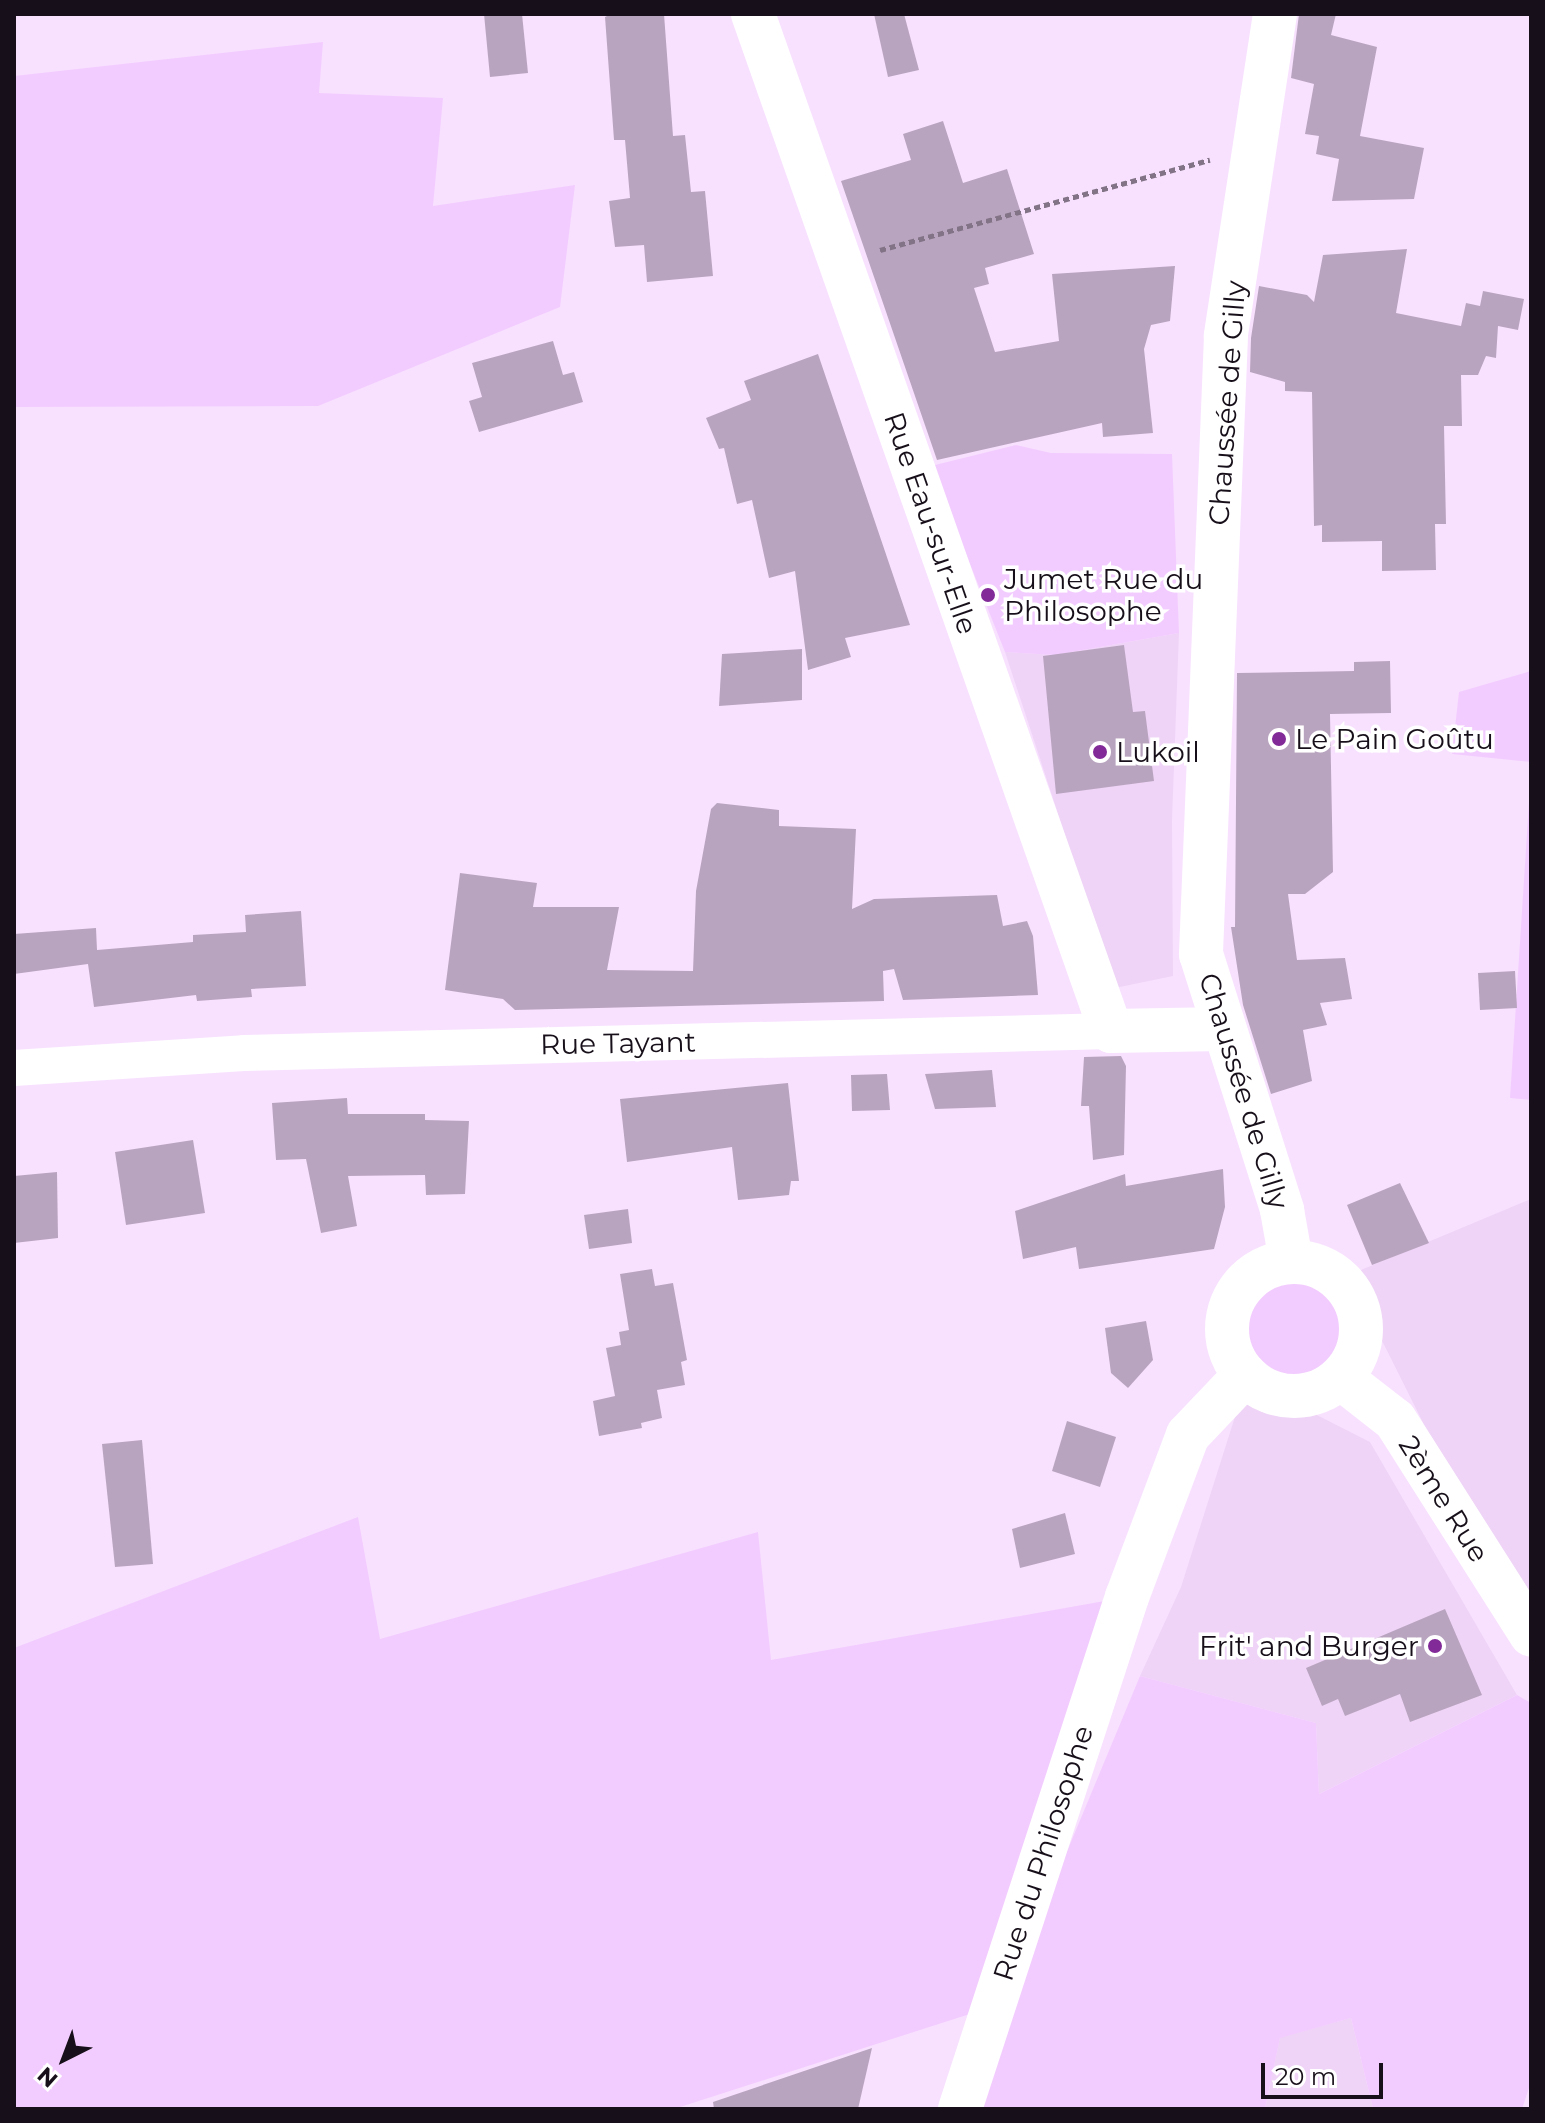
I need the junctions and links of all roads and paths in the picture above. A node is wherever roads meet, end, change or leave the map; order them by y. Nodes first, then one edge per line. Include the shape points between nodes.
1 (753, 14) edge
2 (1275, 14) edge
3 (1254, 149) junction
4 (839, 261) junction
5 (1222, 1029) junction
6 (1111, 1031) junction
7 (14, 1068) edge
8 (1291, 1261) junction
9 (1245, 1375) junction
10 (1341, 1378) junction
11 (1531, 1634) edge
12 (960, 2109) edge

1 - 4 main road, Rue Eau-sur-Elle
2 - 3 main road, Chaussée de Gilly
3 - 4 path
3 - 5 main road, Chaussée de Gilly via 1226,336 1201,954
4 - 6 main road, Rue Eau-sur-Elle
5 - 6 main road, Rue Tayant
5 - 8 main road, Chaussée de Gilly via 1278,1197
6 - 7 street, Rue Tayant via 244,1053
8 - 9 main road via 1263,1268 1240,1289 1229,1309 1232,1355
8 - 10 main road via 1320,1267 1353,1296 1361,1339
9 - 10 main road via 1282,1395 1303,1395
9 - 12 main road, Rue du Philosophe via 1188,1435 1127,1597
10 - 11 main road, 2ème Rue via 1395,1420

